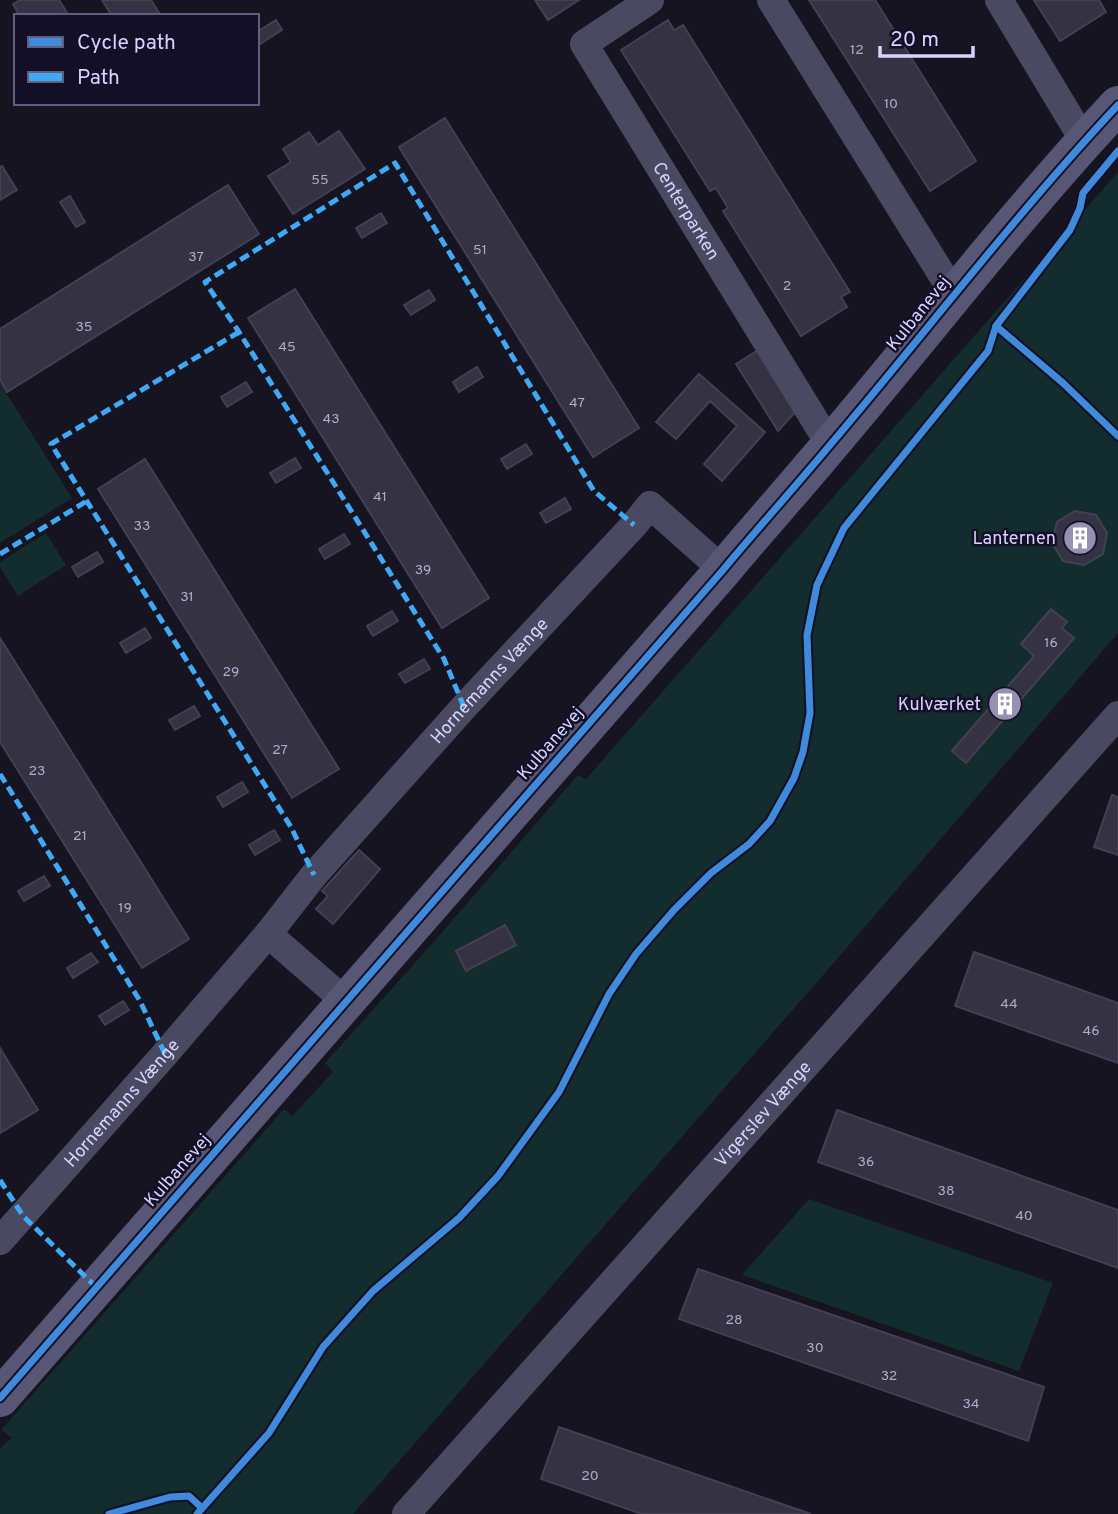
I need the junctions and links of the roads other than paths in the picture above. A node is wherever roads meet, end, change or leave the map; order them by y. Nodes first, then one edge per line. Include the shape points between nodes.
1 (650, 0) edge
2 (771, 0) edge
3 (999, 0) edge
4 (1118, 105) edge
5 (1084, 141) junction
6 (954, 294) junction
7 (830, 445) junction
8 (723, 570) junction
9 (1118, 715) edge
10 (268, 933) junction
11 (345, 1001) junction
12 (0, 1241) edge
13 (0, 1398) edge
14 (406, 1514) edge

1 - 7 street, Centerparken via 584,44
2 - 6 street
3 - 5 street
4 - 5 street, Kulbanevej
5 - 6 street, Kulbanevej
6 - 7 street, Kulbanevej
7 - 8 street, Kulbanevej
8 - 10 street, Hornemanns Vænge via 650,505 323,865
8 - 11 street, Kulbanevej
9 - 14 street, Vigerslev Vænge
10 - 11 street
10 - 12 street, Hornemanns Vænge
11 - 13 street, Kulbanevej

